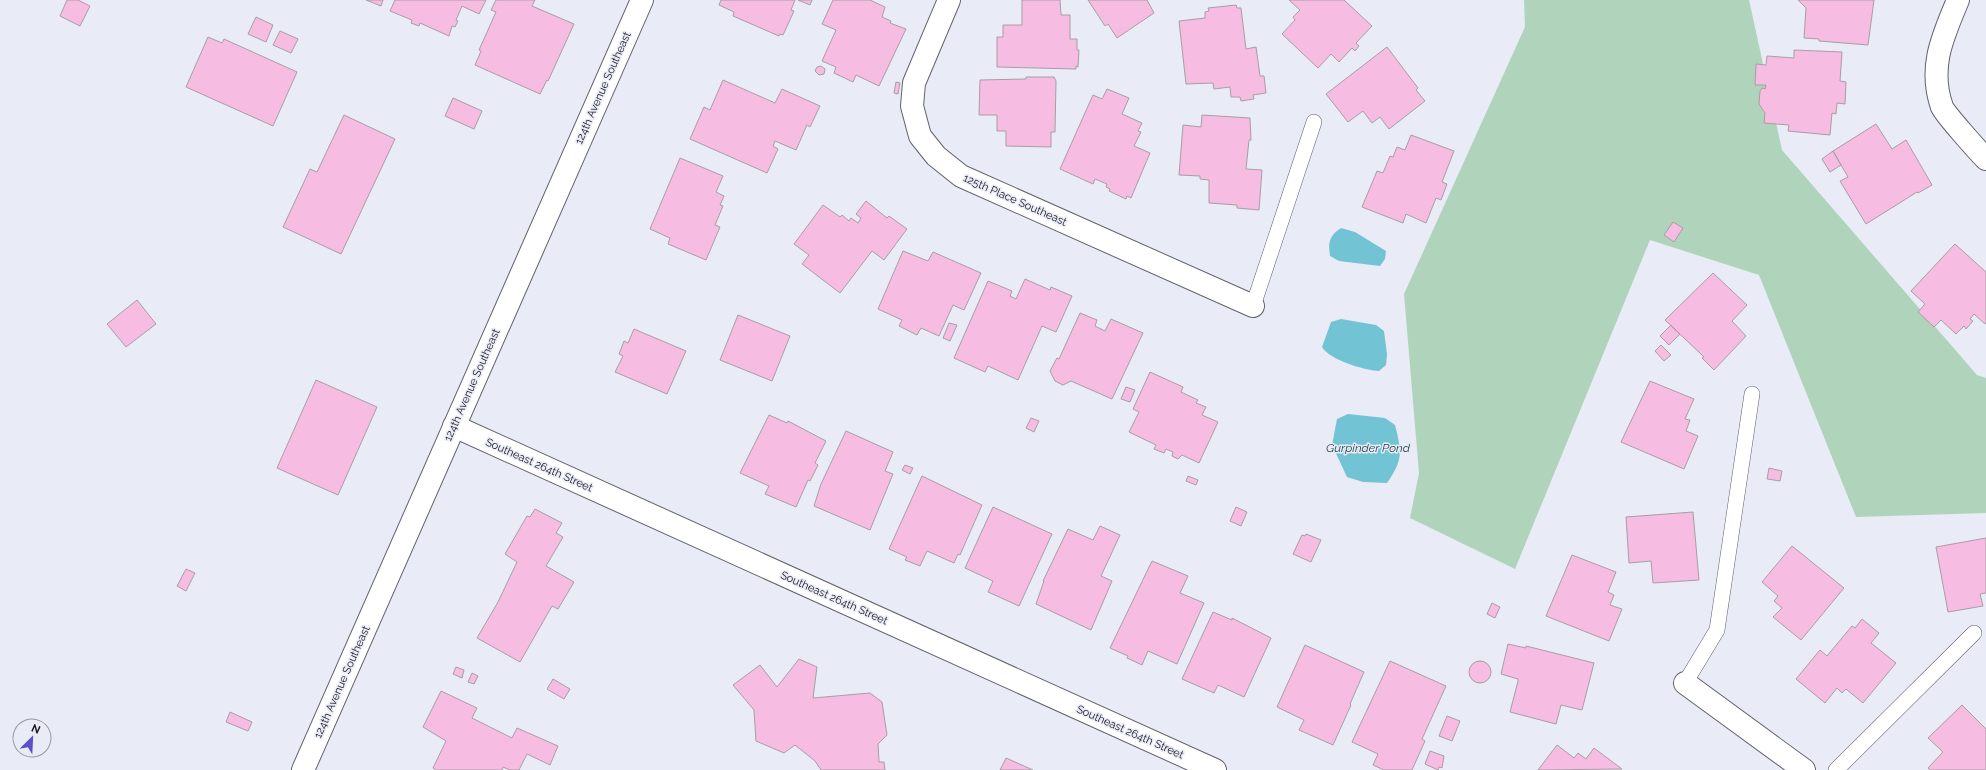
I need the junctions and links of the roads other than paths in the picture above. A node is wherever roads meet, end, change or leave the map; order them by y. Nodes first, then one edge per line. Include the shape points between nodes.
1 (642, 0) edge
2 (949, 0) edge
3 (1958, 0) edge
4 (1314, 122) dead end
5 (1986, 159) edge
6 (1253, 306) joint
7 (1752, 394) dead end
8 (454, 426) junction
9 (1974, 633) dead end
10 (1685, 683) joint
11 (303, 770) edge
12 (1215, 770) edge
13 (1804, 770) edge
14 (1836, 770) edge

1 - 8 street, 124th Avenue Southeast
2 - 6 street, 125th Place Southeast via 914,83 912,106 920,136 936,156 961,176
3 - 5 street via 1941,39 1935,74 1942,108
4 - 6 lane
7 - 10 lane via 1717,630
8 - 11 street, 124th Avenue Southeast
8 - 12 street, Southeast 264th Street
9 - 14 lane
10 - 13 street

